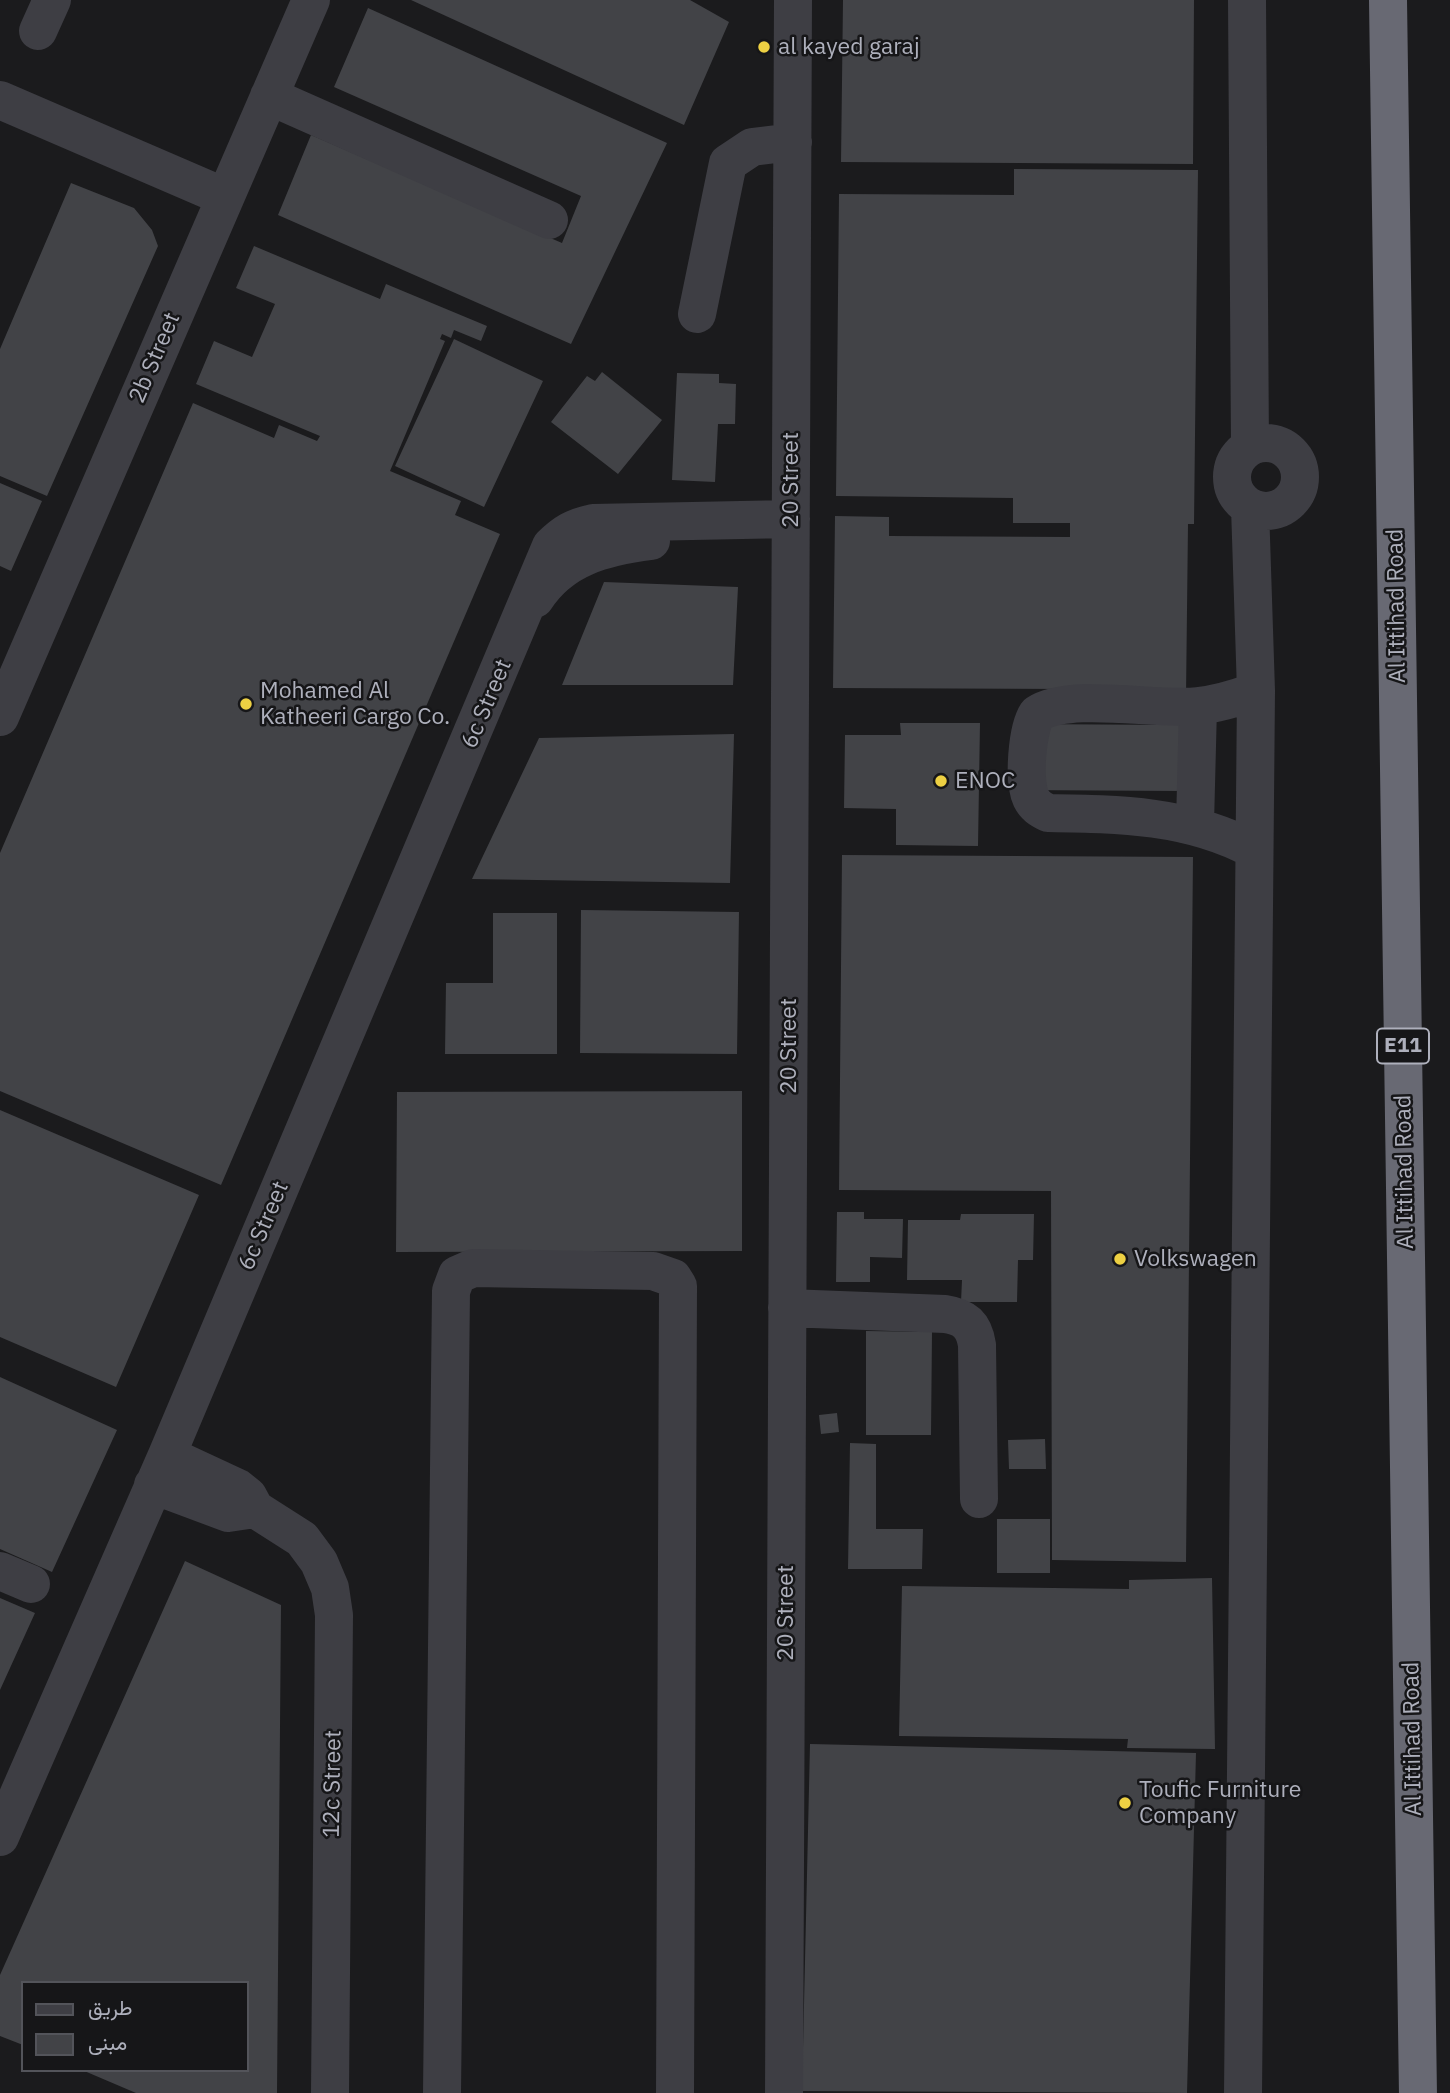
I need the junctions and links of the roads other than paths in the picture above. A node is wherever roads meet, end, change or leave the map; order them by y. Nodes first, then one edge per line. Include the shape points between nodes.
1 (311, 0) edge
2 (793, 0) edge
3 (1247, 0) edge
4 (1388, 0) edge
5 (269, 96) junction
6 (0, 100) edge
7 (793, 142) junction
8 (225, 197) junction
9 (550, 220) dead end
10 (697, 314) dead end
11 (1250, 447) junction
12 (1250, 507) junction
13 (791, 531) junction
14 (1256, 691) junction
15 (1198, 707) junction
16 (0, 717) edge
17 (1195, 824) junction
18 (1254, 850) junction
19 (787, 1308) junction
20 (160, 1470) junction
21 (979, 1500) dead end
22 (8, 1799) edge
23 (0, 1837) edge
24 (330, 2093) edge
25 (442, 2093) edge
26 (675, 2093) edge
27 (785, 2093) edge
28 (1243, 2093) edge
29 (1418, 2093) edge

1 - 5 street, 2b Street
2 - 7 street, 20 Street
3 - 11 street
4 - 29 highway, Al Ittihad Road / E11
5 - 8 street, 2b Street
5 - 9 street
6 - 8 street
7 - 10 street via 752,147 729,163
7 - 13 street, 20 Street
8 - 16 street, 2b Street
11 - 12 street via 1234,465 1232,477 1234,489
11 - 12 street via 1261,443 1284,447 1298,465 1300,476 1298,488 1284,506 1262,511
12 - 14 street
13 - 19 street, 20 Street
13 - 20 street, 6c Street via 611,546 585,555 541,589 526,612
14 - 15 street
14 - 18 street
15 - 17 street
15 - 17 street via 1059,704 1037,714 1029,736 1030,796 1048,813
17 - 18 street
18 - 28 street
19 - 21 street via 958,1315 968,1322 977,1345
19 - 27 street, 20 Street
20 - 22 street, 6c Street
20 - 24 street, 12c Street via 228,1513 255,1509 302,1539 330,1588 334,1615
22 - 23 street, 6c Street
25 - 26 street via 452,1291 457,1275 473,1268 653,1271 673,1278 678,1286

